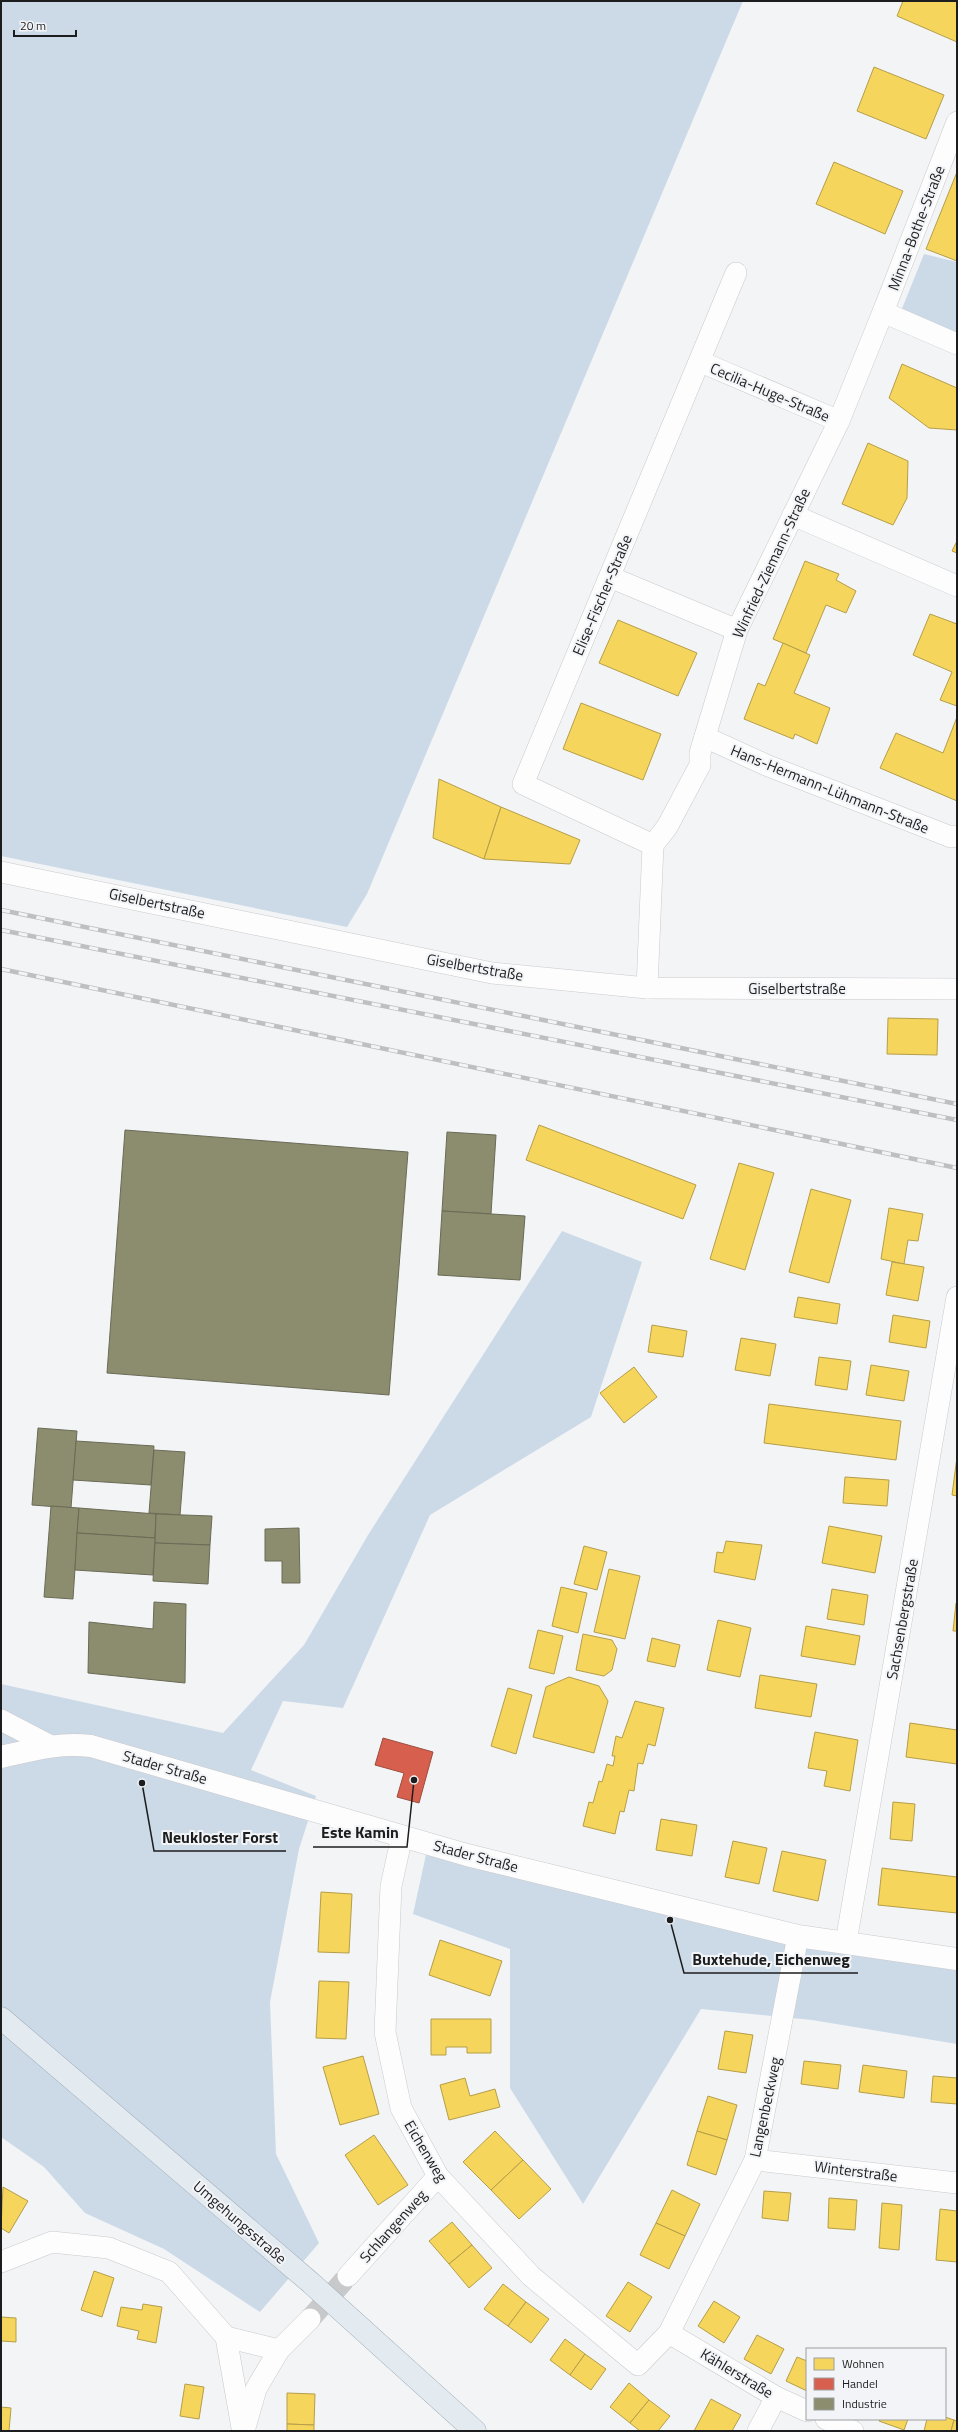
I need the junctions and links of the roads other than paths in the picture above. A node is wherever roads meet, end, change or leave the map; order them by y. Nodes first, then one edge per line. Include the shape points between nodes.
1 (957, 122) edge
2 (736, 273) dead end
3 (883, 312) junction
4 (957, 344) edge
5 (701, 362) junction
6 (839, 421) junction
7 (794, 515) junction
8 (610, 577) junction
9 (957, 586) edge
10 (737, 630) junction
11 (705, 737) junction
12 (957, 836) edge
13 (653, 846) junction
14 (1, 872) edge
15 (647, 988) junction
16 (957, 989) edge
17 (957, 1297) edge
18 (1, 1720) edge
19 (49, 1745) junction
20 (1, 1757) edge
21 (402, 1836) junction
22 (798, 1936) junction
23 (846, 1942) junction
24 (957, 1959) edge
25 (1, 2018) edge
26 (755, 2160) junction
27 (438, 2176) junction
28 (957, 2183) edge
29 (1, 2262) edge
30 (348, 2276) tunnel mouth
31 (310, 2319) tunnel mouth
32 (669, 2333) junction
33 (226, 2337) junction
34 (280, 2350) junction
35 (776, 2397) junction
36 (806, 2411) edge
37 (828, 2420) edge
38 (244, 2431) edge
39 (475, 2431) edge
40 (758, 2431) edge
41 (853, 2431) edge

1 - 3 street, Minna-Bothe-Straße
2 - 5 street, Elise-Fischer-Straße
3 - 4 street
3 - 6 street, Winfried-Ziemann-Straße
5 - 6 street, Cecilia-Huge-Straße
5 - 8 street, Elise-Fischer-Straße
6 - 7 street, Winfried-Ziemann-Straße
7 - 9 street
7 - 10 street, Winfried-Ziemann-Straße
8 - 10 street
8 - 13 street, Elise-Fischer-Straße via 523,784
10 - 11 street, Winfried-Ziemann-Straße
11 - 12 street, Hans-Hermann-Lühmann-Straße via 832,791 951,837
11 - 13 street, Winfried-Ziemann-Straße via 700,753 700,765 667,827
13 - 15 street
14 - 15 street, Giselbertstraße via 492,973
15 - 16 street, Giselbertstraße
17 - 23 street, Sachsenbergstraße
18 - 19 street
19 - 20 street, Stader Straße
19 - 21 street, Stader Straße via 72,1743 91,1746
21 - 22 street, Stader Straße via 467,1855
21 - 27 street, Eichenweg via 391,1886 385,2032 401,2108
22 - 23 street, Stader Straße
22 - 26 street, Langenbeckweg
23 - 24 street, Stader Straße
25 - 39 main road, Umgehungsstraße via 311,2283
26 - 28 street, Winterstraße
26 - 32 street, Langenbeckweg
27 - 30 street, Schlangenweg
27 - 32 street, Eichenweg via 531,2276 638,2365
29 - 33 street via 52,2242 109,2248 169,2272
31 - 34 street
32 - 35 street, Kählerstraße
33 - 34 street
33 - 38 street
34 - 38 street via 256,2389
35 - 36 street, Kählerstraße
35 - 40 street
37 - 41 street

